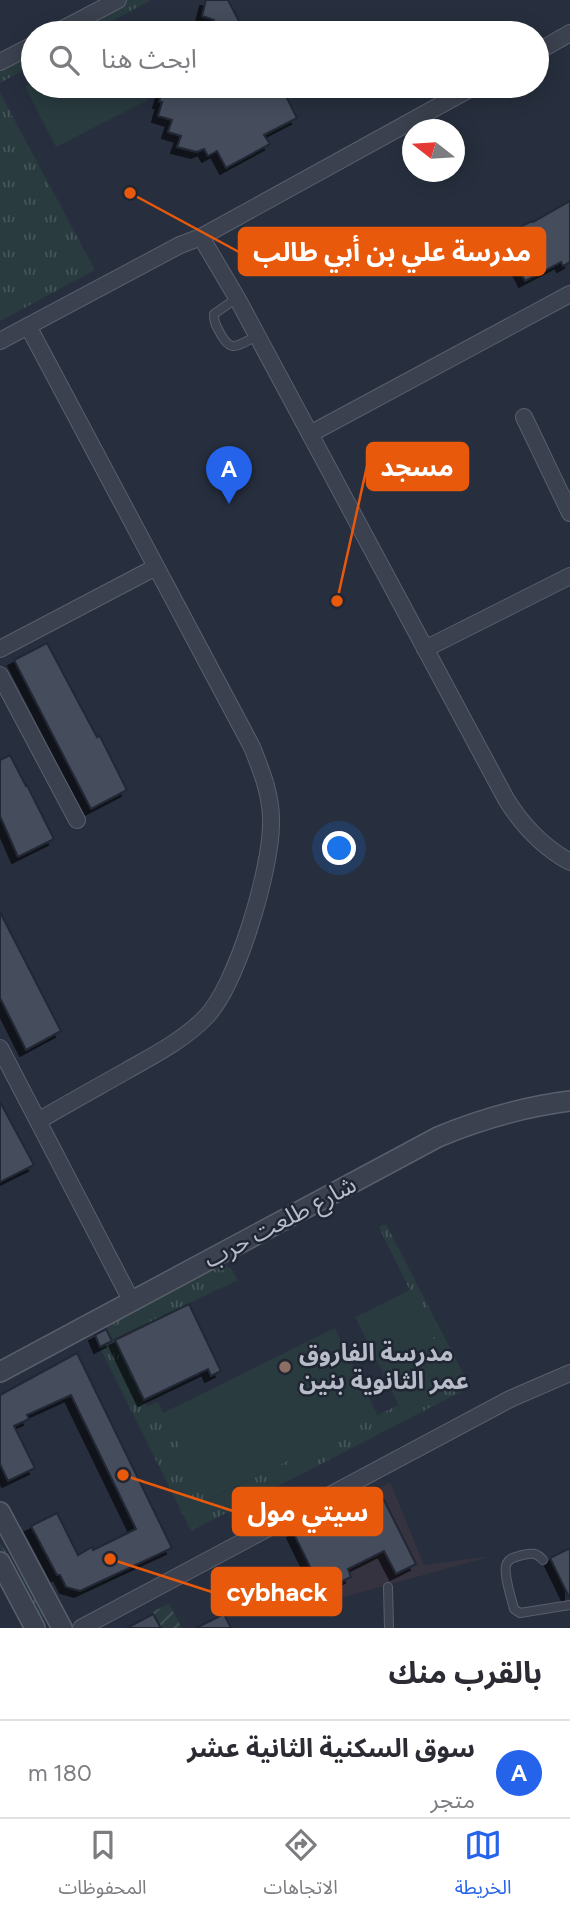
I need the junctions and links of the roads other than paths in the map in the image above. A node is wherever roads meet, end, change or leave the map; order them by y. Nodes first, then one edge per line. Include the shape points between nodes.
1 (118, 0) edge
2 (78, 21) edge
3 (570, 33) edge
4 (549, 45) edge
5 (21, 51) edge
6 (0, 62) edge
7 (453, 98) edge
8 (201, 237) junction
9 (570, 294) edge
10 (237, 298) junction
11 (28, 326) junction
12 (257, 335) junction
13 (0, 341) edge
14 (524, 417) dead end
15 (310, 434) junction
16 (570, 513) edge
17 (156, 567) junction
18 (570, 576) edge
19 (0, 649) edge
20 (425, 649) junction
21 (0, 675) edge
22 (77, 821) dead end
23 (570, 862) edge
24 (0, 1048) edge
25 (570, 1101) edge
26 (38, 1121) junction
27 (132, 1302) junction
28 (0, 1372) edge
29 (570, 1373) edge
30 (0, 1512) edge
31 (543, 1560) dead end
32 (0, 1562) edge
33 (387, 1587) dead end
34 (570, 1605) edge
35 (35, 1628) edge
36 (62, 1628) edge
37 (82, 1628) edge
38 (389, 1628) edge

1 - 2 street
3 - 4 street
5 - 6 street
7 - 8 street
8 - 10 street
8 - 11 street
9 - 15 street
10 - 12 street
10 - 12 lane via 214,314 225,342 235,346
11 - 13 street
11 - 17 street
12 - 15 street
14 - 16 street
15 - 20 street
17 - 19 street
17 - 26 street via 262,772 272,822 265,872 240,953 207,1016 175,1044
18 - 20 street
20 - 23 street via 515,813 536,838
21 - 22 street
24 - 26 street
25 - 27 street, شارع طلعت حرب via 490,1117 438,1137
26 - 27 street
27 - 28 street, شارع طلعت حرب
29 - 37 street via 510,1399
30 - 36 street
31 - 34 lane via 530,1553 507,1563 514,1609 520,1614
32 - 35 street
33 - 38 lane

